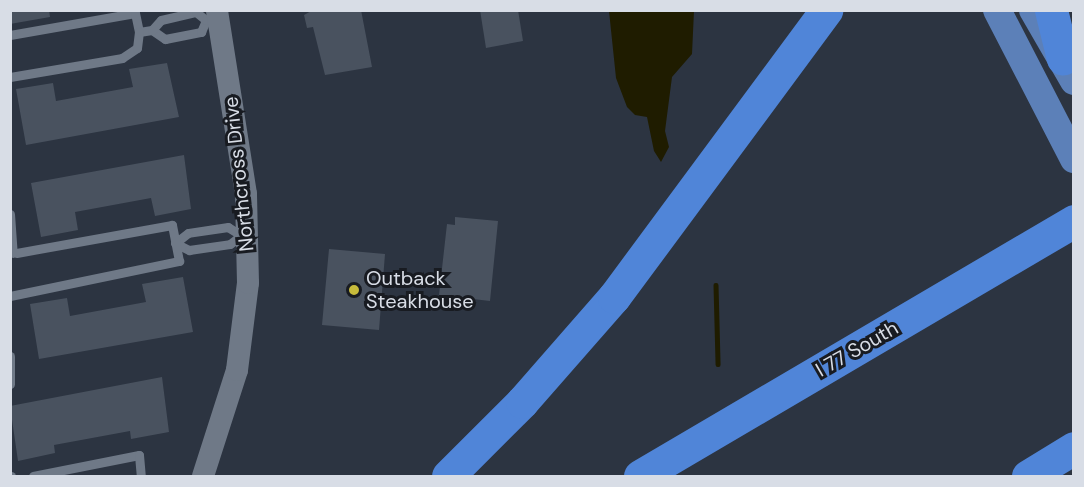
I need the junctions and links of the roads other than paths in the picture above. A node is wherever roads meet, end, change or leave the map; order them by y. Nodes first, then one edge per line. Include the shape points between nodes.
1 (826, 10) edge
2 (997, 10) edge
3 (1034, 10) edge
4 (1051, 10) edge
5 (214, 17) edge
6 (152, 30) junction
7 (139, 32) junction
8 (10, 35) edge
9 (1068, 70) edge
10 (10, 77) edge
11 (1074, 159) edge
12 (10, 214) edge
13 (1074, 220) edge
14 (243, 233) junction
15 (175, 243) junction
16 (1074, 245) edge
17 (13, 253) edge
18 (10, 296) edge
19 (10, 356) edge
20 (10, 384) edge
21 (1074, 448) edge
22 (86, 466) junction
23 (1074, 473) edge
24 (33, 477) edge
25 (87, 477) edge
26 (141, 477) edge
27 (203, 477) edge
28 (448, 477) edge
29 (640, 477) edge
30 (681, 477) edge
31 (1028, 477) edge
32 (1067, 477) edge

1 - 28 highway via 614,297 530,394
2 - 11 main road
3 - 9 main road
4 - 9 highway
5 - 6 lane via 196,12 161,20
5 - 6 lane via 201,32 165,39
5 - 14 street, Northcross Drive
6 - 7 lane
7 - 8 lane via 135,13
7 - 10 lane via 137,48 122,58
12 - 17 lane
13 - 29 highway, I 77 South
14 - 15 lane via 228,227 188,233
14 - 15 lane via 230,244 189,250
14 - 27 street, Northcross Drive via 248,283 237,370
15 - 17 lane via 172,225
15 - 18 lane via 179,261
16 - 30 highway
19 - 20 lane
21 - 31 highway
22 - 24 lane
22 - 25 lane
22 - 26 lane via 138,455
23 - 32 highway

